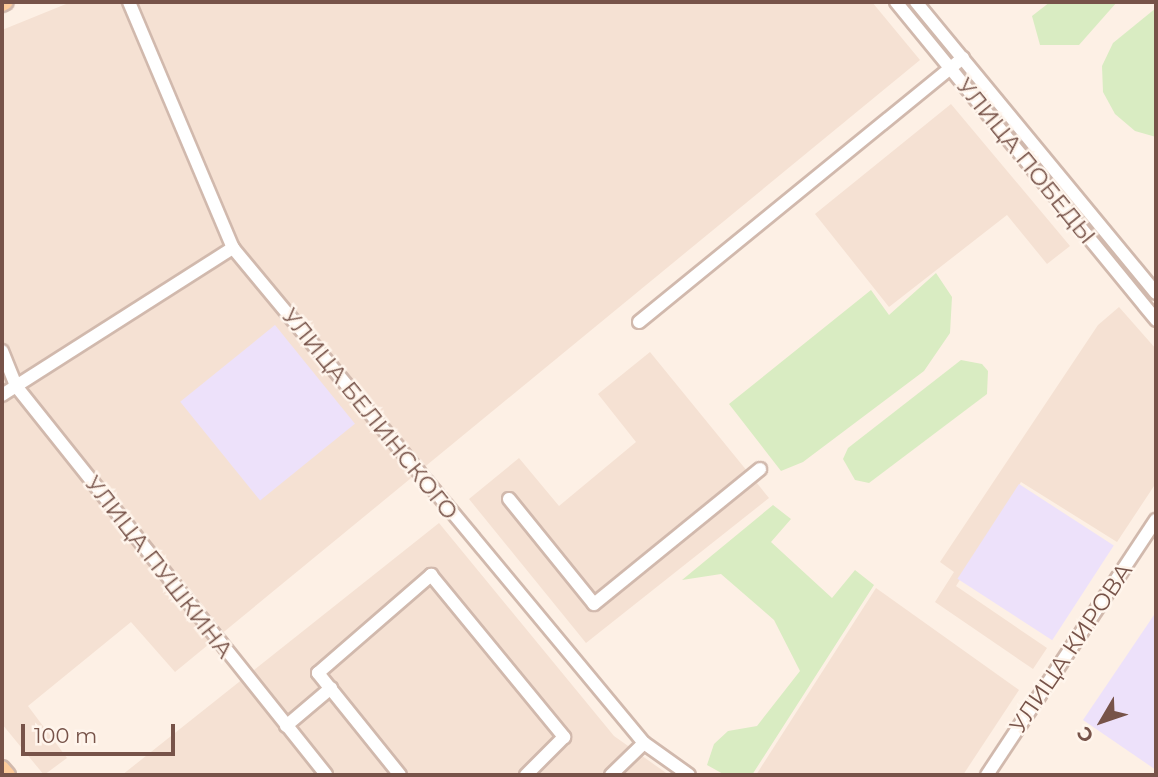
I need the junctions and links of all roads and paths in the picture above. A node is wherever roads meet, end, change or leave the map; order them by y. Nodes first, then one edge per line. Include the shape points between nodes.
1 (129, 2) edge
2 (896, 2) edge
3 (916, 2) edge
4 (963, 58) junction
5 (950, 68) junction
6 (233, 248) junction
7 (1156, 293) edge
8 (1156, 320) edge
9 (639, 322) dead end
10 (2, 351) edge
11 (16, 386) junction
12 (2, 396) edge
13 (760, 469) dead end
14 (509, 499) dead end
15 (1156, 520) edge
16 (331, 688) junction
17 (286, 726) junction
18 (644, 743) junction
19 (2, 768) edge
20 (8, 775) edge
21 (326, 775) edge
22 (400, 775) edge
23 (526, 775) edge
24 (611, 775) edge
25 (689, 775) edge
26 (986, 775) edge

1 - 6 street, УЛИЦА БЕЛИНСКОГО
2 - 5 street, УЛИЦА ПОБЕДЫ
3 - 4 street, УЛИЦА ПОБЕДЫ
4 - 5 street
4 - 7 street, УЛИЦА ПОБЕДЫ
5 - 8 street, УЛИЦА ПОБЕДЫ
5 - 9 street
6 - 11 street
6 - 18 street, УЛИЦА БЕЛИНСКОГО
10 - 11 street, УЛИЦА ПУШКИНА
11 - 12 street
11 - 17 street, УЛИЦА ПУШКИНА
13 - 14 street via 594,604
15 - 26 street, УЛИЦА КИРОВА
16 - 17 street
16 - 22 street
16 - 23 street via 318,673 431,575 564,737
17 - 21 street, УЛИЦА ПУШКИНА
18 - 24 street
18 - 25 street, УЛИЦА БЕЛИНСКОГО
19 - 20 main road

